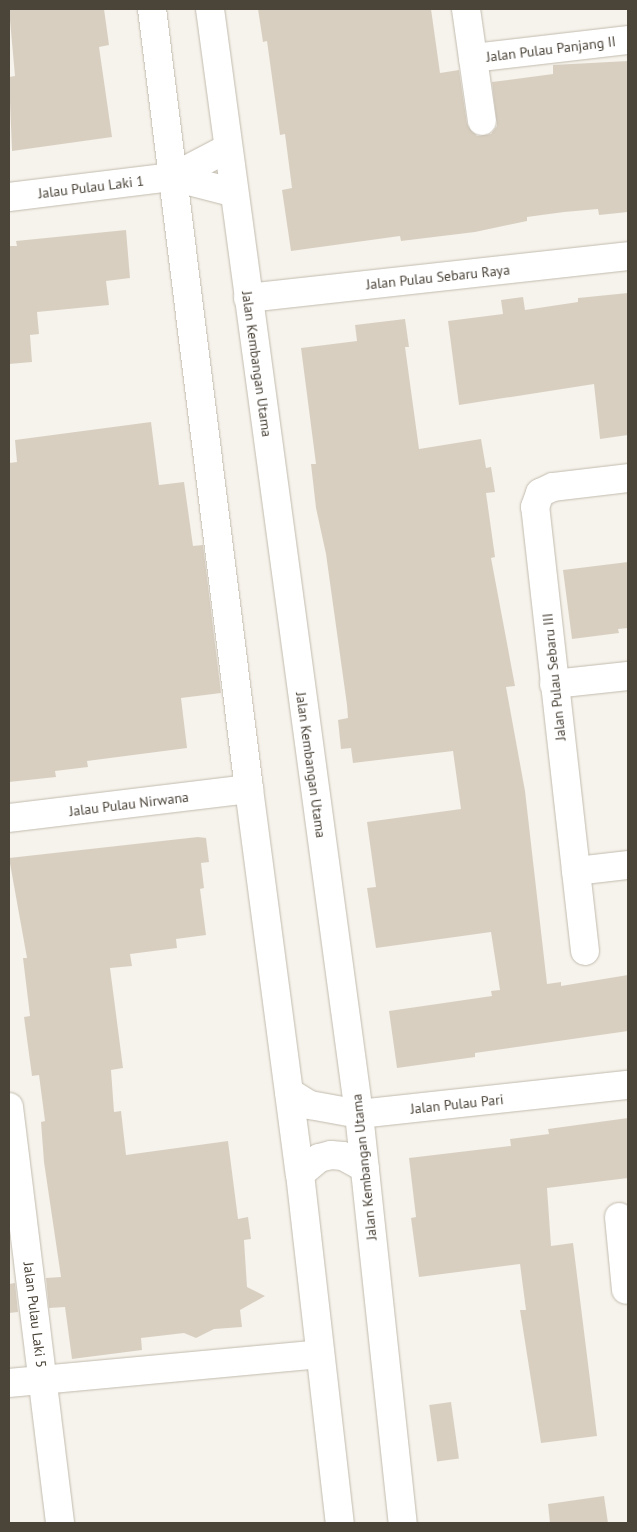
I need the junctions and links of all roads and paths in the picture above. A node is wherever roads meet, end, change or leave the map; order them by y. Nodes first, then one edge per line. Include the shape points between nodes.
1 (152, 9) edge
2 (210, 9) edge
3 (466, 9) edge
4 (628, 40) edge
5 (473, 58) junction
6 (482, 121) dead end
7 (226, 149) junction
8 (173, 177) junction
9 (232, 192) junction
10 (9, 197) edge
11 (628, 256) edge
12 (248, 298) junction
13 (628, 478) edge
14 (628, 676) edge
15 (554, 684) junction
16 (249, 789) junction
17 (9, 818) edge
18 (628, 865) edge
19 (576, 871) junction
20 (585, 952) dead end
21 (628, 1085) edge
22 (289, 1092) junction
23 (9, 1107) edge
24 (359, 1114) junction
25 (365, 1168) junction
26 (300, 1174) junction
27 (619, 1218) dead end
28 (628, 1297) edge
29 (320, 1354) junction
30 (43, 1380) junction
31 (9, 1383) edge
32 (60, 1523) edge
33 (340, 1523) edge
34 (403, 1523) edge

1 - 8 street
2 - 7 street, Jalan Kembangan Utama
3 - 5 street
4 - 5 street, Jalan Pulau Panjang II
5 - 6 street
7 - 8 street, Jalau Pulau Laki 1
7 - 9 street, Jalan Kembangan Utama
8 - 9 street, Jalau Pulau Laki 1
8 - 10 street, Jalau Pulau Laki 1
8 - 16 street
9 - 12 street, Jalan Kembangan Utama
11 - 12 street, Jalan Pulau Sebaru Raya
12 - 24 street, Jalan Kembangan Utama
13 - 15 street, Jalan Pulau Sebaru III via 553,487 540,493 536,500
14 - 15 street
15 - 19 street, Jalan Pulau Sebaru III
16 - 17 street, Jalau Pulau Nirwana
16 - 22 street
18 - 19 street
19 - 20 street, Jalan Pulau Sebaru III
21 - 24 street, Jalan Pulau Pari
22 - 24 street, Jalan Pulau Pari via 310,1105
22 - 26 street
23 - 30 street, Jalan Pulau Laki 5
24 - 25 street, Jalan Kembangan Utama
25 - 26 street via 343,1156 331,1155 319,1158
25 - 34 street, Jalan Kembangan Utama
26 - 29 street
27 - 28 street
29 - 30 street
29 - 33 street
30 - 31 street
30 - 32 street, Jalan Pulau Laki 5

